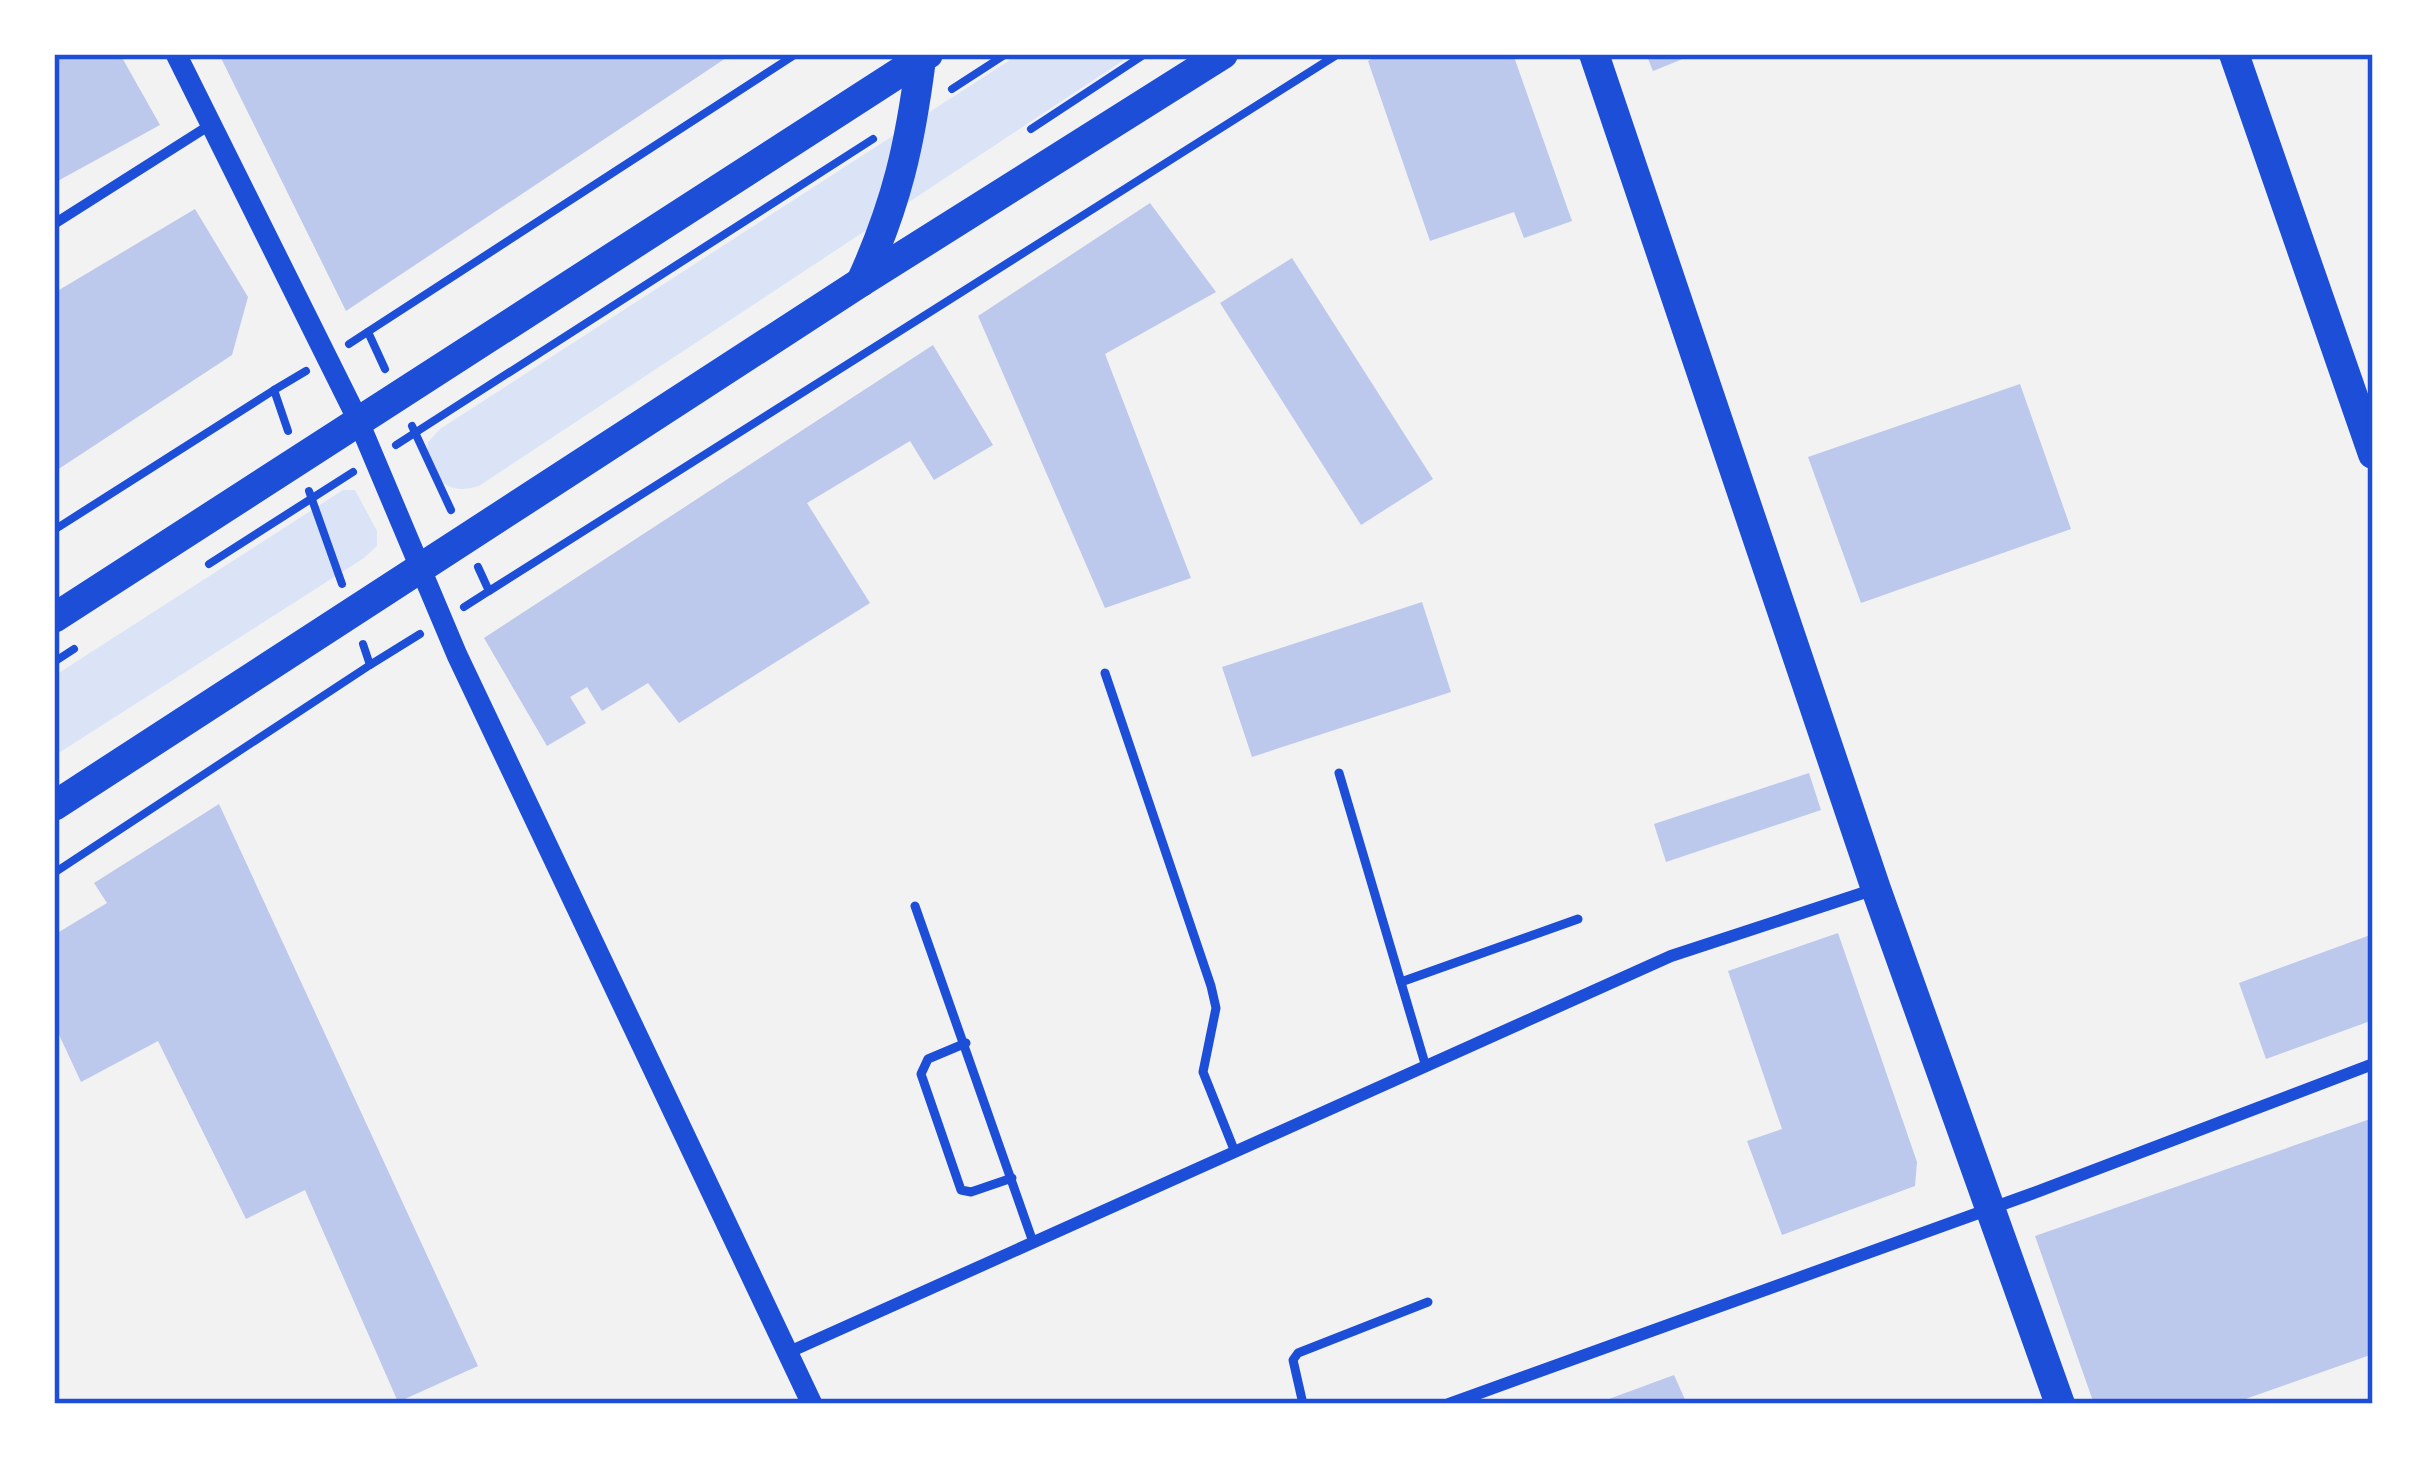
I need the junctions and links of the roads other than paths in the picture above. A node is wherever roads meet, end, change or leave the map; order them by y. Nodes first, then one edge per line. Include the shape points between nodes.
1 (176, 54) edge
2 (1222, 54) edge
3 (1594, 54) edge
4 (2234, 54) edge
5 (923, 56) edge
6 (210, 125) junction
7 (54, 224) edge
8 (861, 282) junction
9 (358, 420) junction
10 (2373, 454) edge
11 (422, 567) junction
12 (54, 618) edge
13 (1105, 673) dead end
14 (1339, 773) dead end
15 (54, 806) edge
16 (1876, 889) junction
17 (915, 906) dead end
18 (1578, 919) dead end
19 (1401, 982) junction
20 (966, 1042) junction
21 (2373, 1064) edge
22 (1426, 1067) junction
23 (1235, 1152) junction
24 (1012, 1178) junction
25 (1990, 1207) junction
26 (1034, 1242) junction
27 (1428, 1302) dead end
28 (788, 1353) junction
29 (812, 1404) edge
30 (1303, 1404) edge
31 (1449, 1404) edge
32 (2060, 1404) edge

1 - 6 street
2 - 8 main road
3 - 16 main road
4 - 10 main road
5 - 8 main road via 890,218
5 - 9 main road
6 - 7 street
6 - 9 street
8 - 11 main road
9 - 11 street
9 - 12 main road
11 - 15 main road
11 - 28 street via 466,676
13 - 23 lane via 1216,1008 1203,1072
14 - 19 lane
16 - 22 street via 1671,956
16 - 25 main road
17 - 20 lane
18 - 19 lane
19 - 22 lane
20 - 24 lane
20 - 24 lane via 928,1059 921,1074 961,1190
21 - 25 street
22 - 23 street
23 - 26 street
24 - 26 lane
25 - 31 street
25 - 32 main road
26 - 28 street
27 - 30 lane via 1298,1353
28 - 29 street

